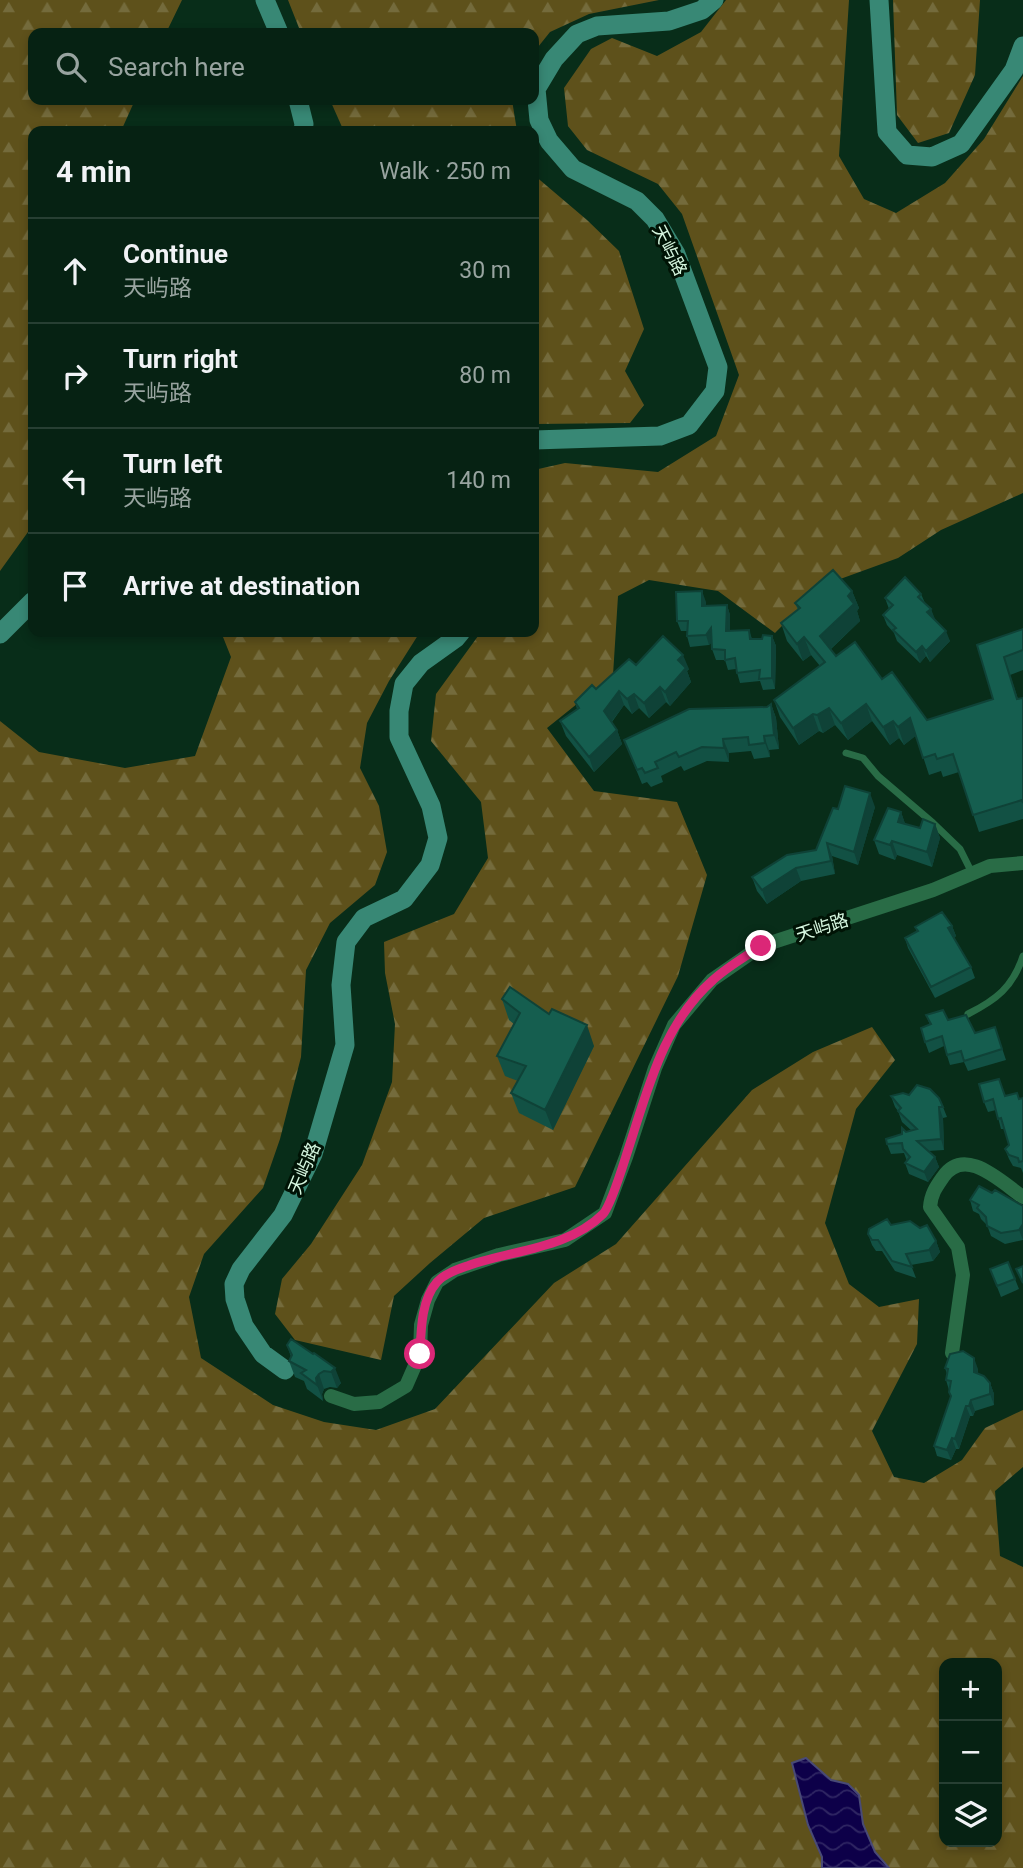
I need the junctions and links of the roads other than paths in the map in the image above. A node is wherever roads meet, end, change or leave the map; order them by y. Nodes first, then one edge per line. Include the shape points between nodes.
1 (265, 0) edge
2 (714, 0) edge
3 (879, 0) edge
4 (277, 28) edge
5 (1023, 46) edge
6 (539, 84) edge
7 (299, 105) edge
8 (538, 105) edge
9 (304, 126) edge
10 (539, 440) edge
11 (28, 606) edge
12 (0, 634) edge
13 (458, 637) edge
14 (846, 753) dead end
15 (1023, 863) edge
16 (973, 874) junction
17 (1023, 956) edge
18 (968, 1014) edge
19 (1023, 1197) edge
20 (953, 1353) edge
21 (285, 1370) dead end
22 (331, 1396) dead end

1 - 4 street
2 - 6 street, 天屿路 via 702,10 669,21 597,26 577,34
3 - 5 street via 887,132 907,155 932,157 961,144 1014,70
7 - 9 street
8 - 10 street, 天屿路 via 549,141 573,169 637,201 655,219 676,254 718,367 715,391 689,425 660,436
11 - 12 street
13 - 21 street, 天屿路 via 421,663 404,684 399,710 399,737 431,806 438,838 430,865 404,899 363,918 346,942 341,985 345,1045 313,1154 283,1215 234,1283 244,1326 263,1354
14 - 16 lane via 863,758 877,776 933,823 960,849
15 - 16 street, 天屿路 via 990,866
16 - 22 street, 天屿路 via 761,946 712,980 674,1025 605,1213 565,1240 499,1255 455,1270 437,1282 421,1325 420,1354 406,1386 379,1402 354,1404
17 - 18 lane via 1011,984 996,1000
19 - 20 street via 976,1165 961,1164 946,1172 931,1194 930,1207 958,1247 963,1275

